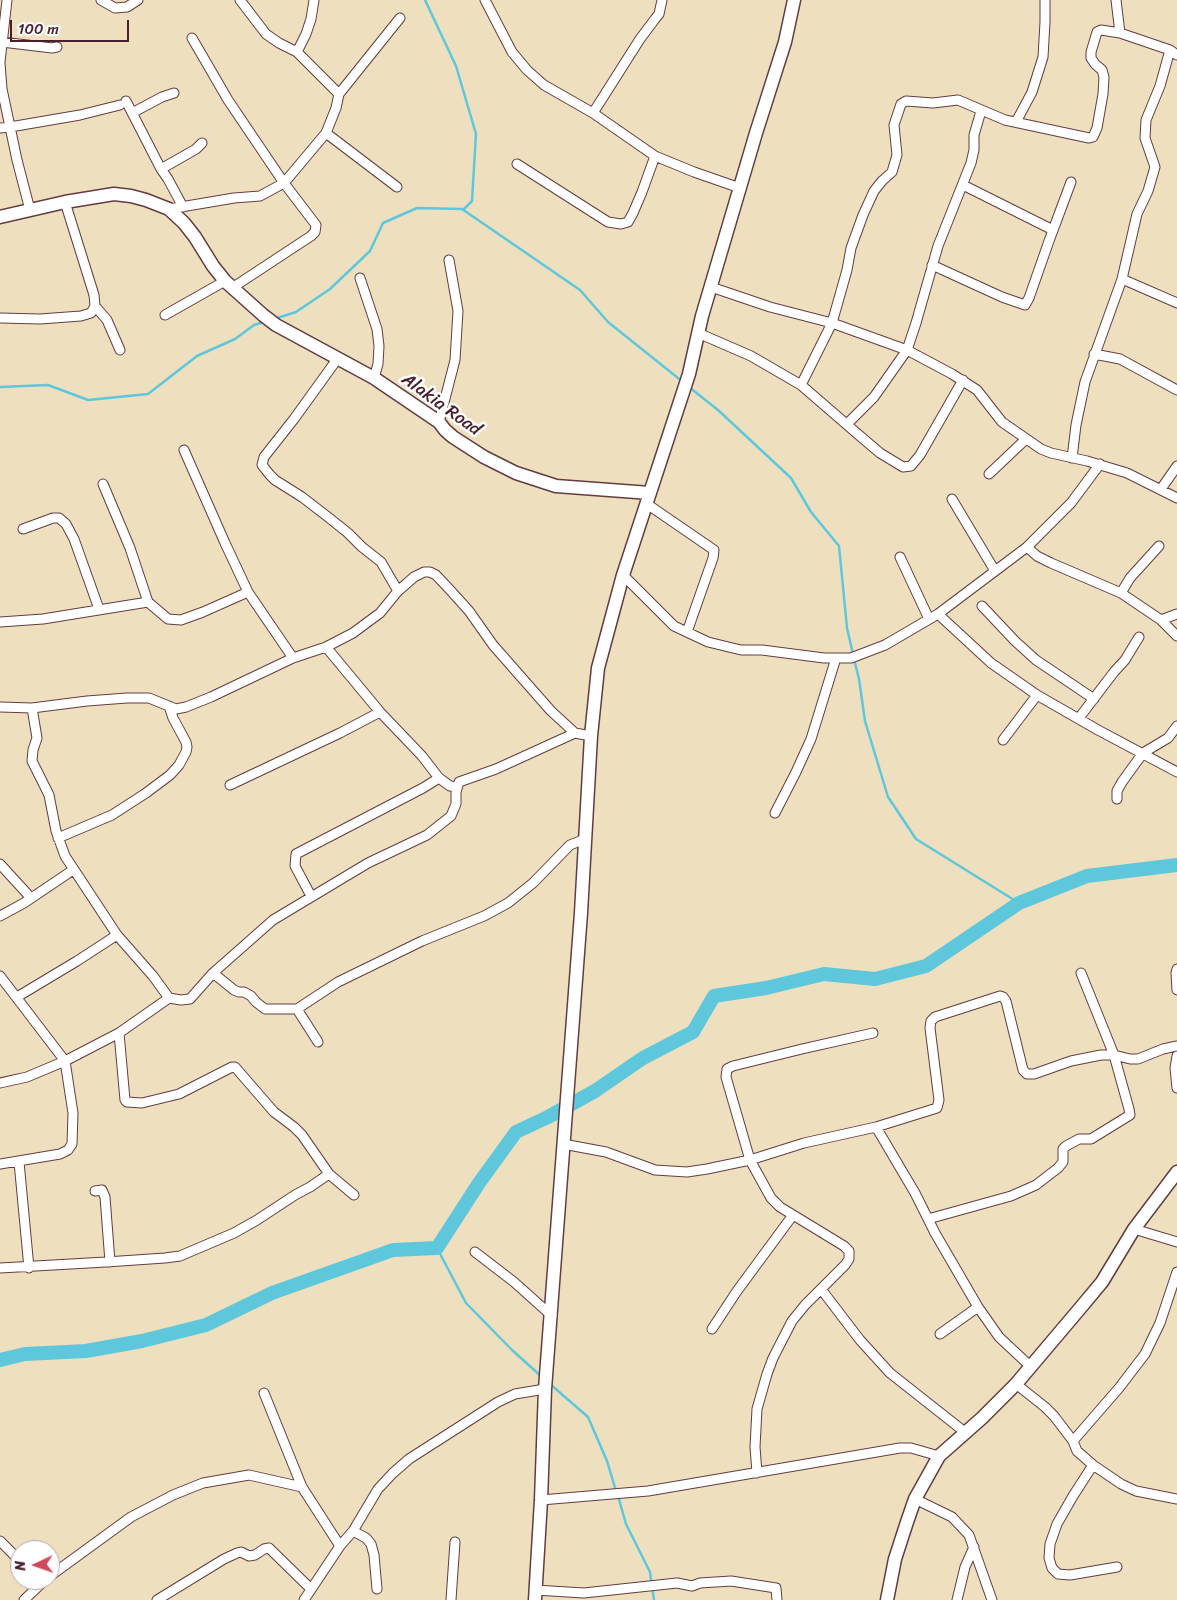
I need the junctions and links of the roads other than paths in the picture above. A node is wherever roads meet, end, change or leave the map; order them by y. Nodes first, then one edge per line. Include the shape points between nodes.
1 (7, 0) edge
2 (101, 0) edge
3 (138, 0) edge
4 (240, 0) edge
5 (314, 0) edge
6 (485, 0) edge
7 (662, 0) edge
8 (794, 0) edge
9 (1045, 0) edge
10 (1116, 0) edge
11 (400, 18) dead end
12 (1120, 33) junction
13 (192, 38) dead end
14 (2, 42) junction
15 (57, 47) dead end
16 (297, 52) junction
17 (1174, 53) edge
18 (0, 63) edge
19 (174, 94) dead end
20 (339, 94) junction
21 (981, 111) junction
22 (132, 113) junction
23 (593, 113) junction
24 (1016, 122) junction
25 (10, 127) junction
26 (0, 128) edge
27 (326, 133) junction
28 (202, 143) dead end
29 (655, 156) junction
30 (517, 164) dead end
31 (161, 169) junction
32 (1071, 182) dead end
33 (284, 183) junction
34 (963, 185) junction
35 (397, 187) dead end
36 (740, 188) junction
37 (65, 202) junction
38 (182, 207) junction
39 (169, 209) junction
40 (30, 210) junction
41 (0, 217) edge
42 (1053, 230) junction
43 (449, 260) dead end
44 (932, 265) junction
45 (360, 278) dead end
46 (1122, 279) junction
47 (229, 285) junction
48 (711, 287) junction
49 (1177, 303) edge
50 (95, 306) junction
51 (165, 315) dead end
52 (0, 318) edge
53 (832, 322) junction
54 (698, 333) junction
55 (120, 350) dead end
56 (907, 350) junction
57 (1094, 354) junction
58 (338, 358) junction
59 (374, 378) junction
60 (962, 380) junction
61 (801, 384) junction
62 (1177, 390) edge
63 (439, 422) junction
64 (847, 424) junction
65 (1026, 439) junction
66 (184, 450) dead end
67 (1072, 458) junction
68 (1100, 464) junction
69 (1177, 466) edge
70 (989, 474) dead end
71 (103, 484) dead end
72 (1161, 489) junction
73 (648, 498) junction
74 (952, 498) dead end
75 (1177, 498) edge
76 (23, 529) dead end
77 (1159, 546) dead end
78 (1027, 547) junction
79 (900, 557) dead end
80 (994, 571) junction
81 (623, 575) junction
82 (398, 591) junction
83 (248, 592) junction
84 (1121, 593) junction
85 (148, 602) junction
86 (982, 606) dead end
87 (99, 609) junction
88 (938, 614) junction
89 (1177, 614) edge
90 (929, 619) junction
91 (1161, 620) junction
92 (0, 622) edge
93 (687, 632) junction
94 (1177, 636) edge
95 (1139, 637) dead end
96 (326, 647) junction
97 (293, 658) junction
98 (844, 658) junction
99 (1038, 695) junction
100 (1094, 699) junction
101 (169, 706) junction
102 (0, 707) edge
103 (32, 708) junction
104 (380, 712) junction
105 (1079, 718) junction
106 (1177, 726) edge
107 (575, 733) junction
108 (591, 736) junction
109 (1003, 740) dead end
110 (1143, 753) junction
111 (1177, 772) edge
112 (439, 778) junction
113 (230, 785) dead end
114 (457, 787) junction
115 (1117, 799) dead end
116 (775, 813) dead end
117 (58, 838) junction
118 (585, 839) junction
119 (0, 864) edge
120 (73, 870) junction
121 (311, 896) junction
122 (31, 898) junction
123 (0, 916) edge
124 (117, 935) junction
125 (1177, 969) edge
126 (1082, 973) dead end
127 (213, 974) junction
128 (0, 976) edge
129 (1177, 990) edge
130 (17, 997) junction
131 (169, 998) junction
132 (297, 1009) junction
133 (118, 1033) junction
134 (873, 1033) dead end
135 (318, 1042) dead end
136 (1177, 1046) edge
137 (1114, 1055) junction
138 (1177, 1056) edge
139 (65, 1061) junction
140 (0, 1083) edge
141 (1177, 1088) edge
142 (876, 1127) junction
143 (563, 1144) junction
144 (750, 1160) junction
145 (19, 1162) junction
146 (0, 1164) edge
147 (1177, 1172) edge
148 (329, 1174) junction
149 (95, 1190) dead end
150 (354, 1195) dead end
151 (793, 1215) junction
152 (928, 1219) junction
153 (1134, 1229) junction
154 (1177, 1242) edge
155 (475, 1252) dead end
156 (110, 1262) junction
157 (0, 1268) edge
158 (28, 1268) junction
159 (1177, 1272) edge
160 (821, 1290) junction
161 (978, 1307) junction
162 (552, 1316) junction
163 (712, 1330) dead end
164 (940, 1334) dead end
165 (1030, 1366) junction
166 (546, 1383) junction
167 (1016, 1384) junction
168 (264, 1393) dead end
169 (966, 1433) junction
170 (1073, 1441) junction
171 (939, 1456) junction
172 (1093, 1465) junction
173 (757, 1473) junction
174 (302, 1487) junction
175 (541, 1500) junction
176 (915, 1500) junction
177 (1177, 1500) edge
178 (353, 1532) junction
179 (0, 1541) edge
180 (455, 1542) dead end
181 (340, 1546) junction
182 (974, 1547) junction
183 (10, 1551) edge
184 (1117, 1566) dead end
185 (60, 1569) edge
186 (311, 1589) junction
187 (377, 1589) dead end
188 (33, 1590) edge
189 (535, 1595) edge
190 (24, 1600) edge
191 (157, 1600) edge
192 (304, 1600) edge
193 (451, 1600) edge
194 (777, 1600) edge
195 (887, 1600) edge
196 (957, 1600) edge
197 (992, 1600) edge

1 - 14 street
2 - 3 street via 116,8
4 - 16 street via 266,34
5 - 16 street via 312,20
6 - 23 street via 512,52 527,70 544,86
7 - 23 street via 655,19
8 - 36 main road via 785,42
9 - 24 street via 1043,57 1032,92
10 - 12 street
11 - 20 street
12 - 17 street
12 - 24 street via 1097,32 1091,52 1090,58 1102,70 1104,77 1097,128 1092,137
13 - 33 street via 228,100
14 - 15 street
14 - 18 street
16 - 20 street
17 - 46 street via 1146,120 1145,138 1155,167 1137,214
18 - 25 street
19 - 22 street
20 - 27 street
21 - 24 street
21 - 34 street
21 - 53 street via 958,100 933,103 906,101 900,104 894,125 897,154 892,172 874,191 863,215
22 - 25 street via 123,103 80,115
22 - 31 street
23 - 29 street
25 - 26 street
25 - 40 street
27 - 33 street
27 - 35 street
28 - 31 street
29 - 30 street via 633,213 628,222 620,224 608,222
29 - 36 street
31 - 38 street
32 - 42 street
33 - 38 street via 260,196
33 - 47 street via 316,225 315,232
34 - 42 street
34 - 44 street
36 - 48 main road
37 - 39 main road via 114,194 146,200
37 - 40 main road
37 - 50 street
38 - 39 street
39 - 47 main road, Alakia Road via 184,223
40 - 41 main road
42 - 44 street via 1025,305
43 - 63 street via 458,311 454,360
44 - 56 street
45 - 59 street via 377,329 378,364
46 - 49 street
46 - 57 street
47 - 51 street
47 - 58 main road, Alakia Road via 276,325
48 - 53 street via 770,307
48 - 54 main road
50 - 52 street via 91,313 82,316
50 - 55 street via 107,320
53 - 56 street
53 - 61 street
54 - 61 street via 751,356
54 - 73 main road via 686,385
56 - 60 street
56 - 64 street via 874,397
57 - 62 street via 1120,358
57 - 67 street via 1085,382
58 - 59 main road, Alakia Road
58 - 82 street via 264,457 262,465 270,476 328,517 381,562
59 - 63 main road, Alakia Road
60 - 64 street via 911,466 903,467 894,462
60 - 65 street via 977,390 1002,422
61 - 64 street
63 - 73 main road, Alakia Road via 449,434 494,463 538,481
65 - 67 street via 1050,453
65 - 70 street
66 - 83 street
67 - 68 street
68 - 72 street
68 - 78 street via 1071,503
69 - 72 street
71 - 85 street
72 - 75 street
73 - 81 main road
73 - 93 street via 714,550 714,558
74 - 80 street
76 - 87 street via 53,518 59,518 66,524
77 - 84 street
78 - 80 street
78 - 84 street via 1037,556 1065,570
79 - 90 street
80 - 88 street
81 - 93 street via 666,619
81 - 108 main road via 598,668
82 - 96 street via 380,613 353,633
82 - 107 street via 424,572 436,574 469,611 493,645 551,711
83 - 85 street via 190,617 175,620 168,619
83 - 97 street
84 - 91 street
85 - 87 street
86 - 100 street via 1036,660
87 - 92 street via 44,619
88 - 90 street
88 - 99 street via 991,664
89 - 91 street
90 - 98 street via 885,645
91 - 94 street
93 - 98 street via 708,642 741,650
95 - 100 street
96 - 97 street
96 - 104 street
97 - 101 street via 186,707 176,709
98 - 116 street via 811,740
99 - 105 street
99 - 109 street
100 - 105 street
101 - 103 street via 149,698 128,698
101 - 117 street via 187,747 170,775 112,815
102 - 103 street
103 - 117 street via 37,738 32,761 49,796
104 - 112 street
104 - 113 street
105 - 110 street
106 - 110 street via 1168,738
107 - 108 street
107 - 114 street via 460,782
108 - 118 main road
110 - 111 street
110 - 115 street via 1122,782
112 - 114 street
112 - 121 street via 296,854 295,866
114 - 121 street via 454,812 427,835 368,863
117 - 120 street
118 - 132 street via 570,846 508,903 338,982
118 - 143 main road
119 - 122 street
120 - 122 street
120 - 124 street
121 - 127 street via 273,920
122 - 123 street
124 - 130 street
124 - 131 street
125 - 129 street
126 - 137 street
127 - 131 street via 190,999
127 - 132 street via 234,990 251,996 265,1009
128 - 130 street
130 - 139 street
131 - 133 street
132 - 135 street
133 - 139 street
133 - 148 street via 127,1102 142,1103 179,1094 235,1067 274,1112 302,1135
134 - 144 street via 727,1069 726,1076
136 - 137 street via 1138,1059
137 - 142 street via 1071,1061 1044,1072 1027,1074 1023,1070 1006,1001 1000,996 991,998 931,1020 939,1100 937,1108
137 - 152 street via 1130,1115 1091,1139 1079,1139 1066,1146 1063,1162 1036,1185 1011,1196
138 - 141 street
139 - 140 street via 27,1078
139 - 145 street via 73,1113 72,1144 60,1154
142 - 144 street via 804,1143
142 - 152 street
143 - 144 street via 606,1152 668,1172 687,1172
143 - 162 main road
144 - 151 street via 771,1198
145 - 146 street
145 - 158 street
147 - 153 main road
148 - 150 street
148 - 156 street via 257,1220 180,1256
149 - 156 street via 102,1190 105,1197
151 - 160 street via 849,1252 844,1265
151 - 163 street
152 - 161 street
153 - 154 street
153 - 165 main road via 1102,1282
155 - 162 street
156 - 158 street
157 - 158 street
159 - 170 street via 1146,1354
160 - 169 street via 890,1373
160 - 173 street via 792,1321 767,1374 756,1410
161 - 164 street
161 - 165 street via 999,1337
162 - 166 main road
165 - 167 main road
166 - 175 main road
166 - 178 street via 498,1402 409,1459 378,1489
167 - 169 main road
167 - 170 street via 1045,1406
168 - 174 street
169 - 171 main road
170 - 172 street via 1077,1451
171 - 173 street via 900,1448
171 - 176 main road
172 - 177 street via 1136,1491
172 - 184 street via 1057,1524 1049,1558 1058,1574 1070,1575
173 - 175 street via 648,1491
174 - 181 street
174 - 185 street via 249,1475 203,1483 130,1517
175 - 189 main road
176 - 182 street via 952,1516 969,1534
176 - 195 main road via 895,1559
178 - 181 street
178 - 187 street via 371,1544
179 - 183 street
180 - 193 street
181 - 186 street
182 - 196 street
182 - 197 street
186 - 191 street via 269,1548 255,1555 241,1552 224,1559
186 - 192 street
188 - 190 street
189 - 194 street via 731,1581 776,1588

